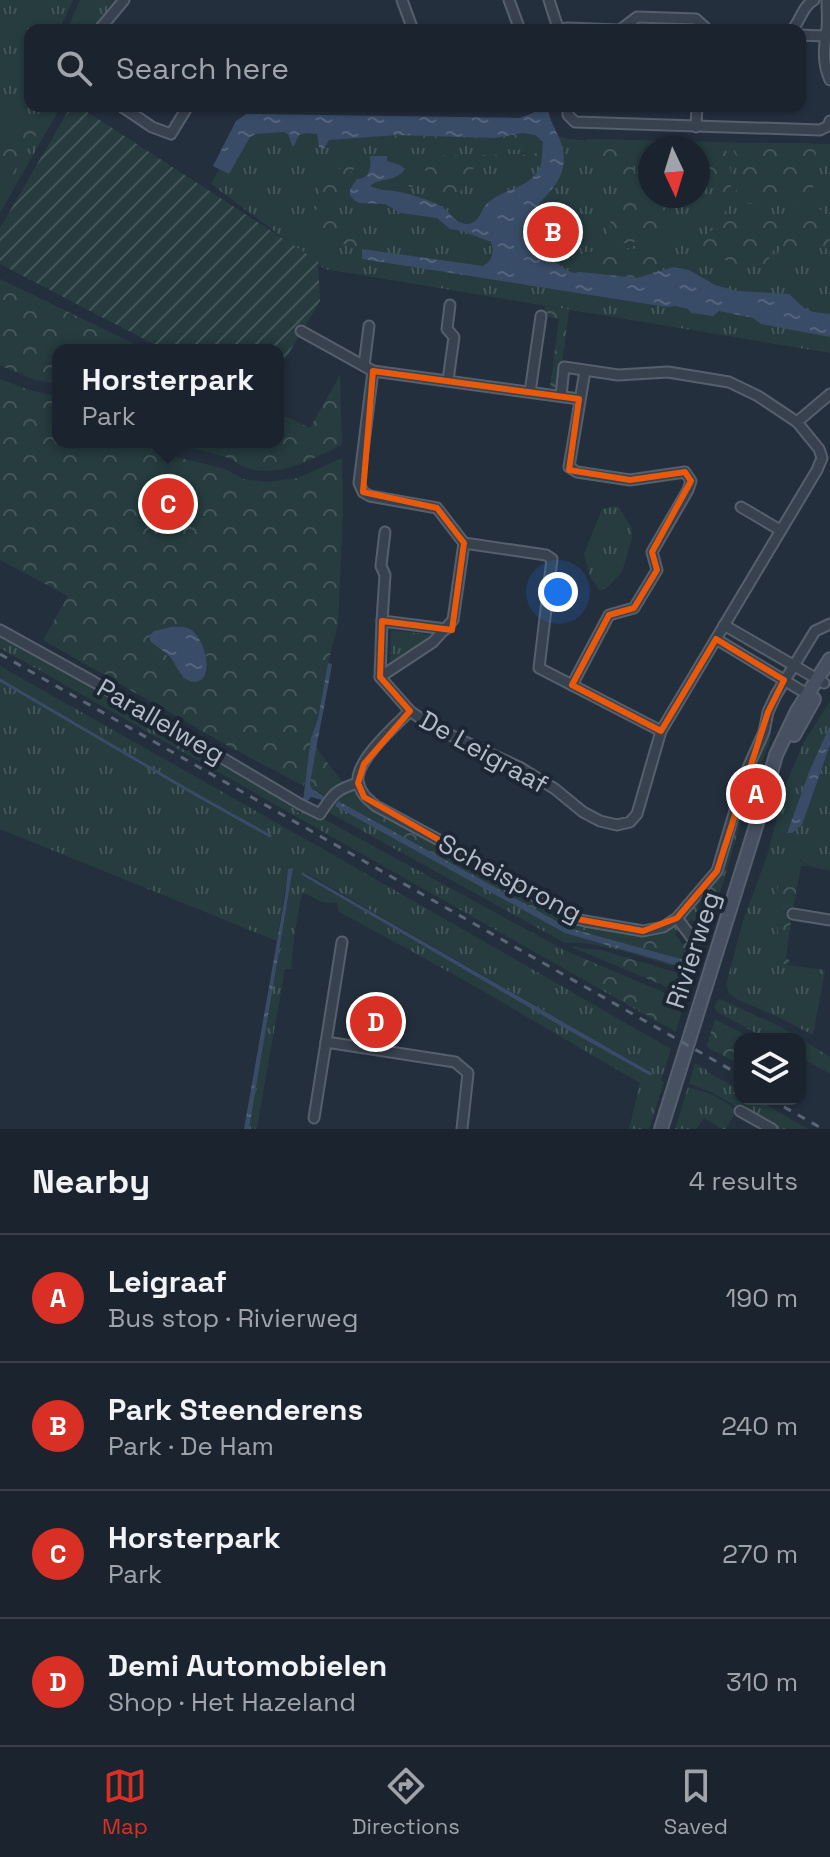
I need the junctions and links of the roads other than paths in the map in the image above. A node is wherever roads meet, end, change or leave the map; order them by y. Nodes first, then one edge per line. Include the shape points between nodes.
1 (124, 0) edge
2 (402, 0) edge
3 (509, 0) edge
4 (549, 0) edge
5 (816, 0) edge
6 (828, 1) edge
7 (104, 24) edge
8 (411, 24) edge
9 (518, 24) edge
10 (560, 24) edge
11 (628, 24) edge
12 (701, 24) edge
13 (796, 24) edge
14 (806, 35) edge
15 (824, 36) junction
16 (830, 80) edge
17 (130, 112) edge
18 (184, 112) edge
19 (568, 112) edge
20 (697, 112) edge
21 (830, 121) edge
22 (696, 127) junction
23 (450, 305) dead end
24 (541, 316) dead end
25 (369, 326) dead end
26 (301, 331) dead end
27 (368, 368) junction
28 (585, 371) junction
29 (448, 380) junction
30 (530, 392) junction
31 (830, 394) edge
32 (561, 396) junction
33 (579, 399) junction
34 (797, 422) junction
35 (741, 507) dead end
36 (780, 530) junction
37 (385, 532) dead end
38 (464, 543) junction
39 (382, 621) junction
40 (830, 624) edge
41 (724, 625) junction
42 (446, 629) junction
43 (0, 630) edge
44 (716, 639) junction
45 (830, 659) edge
46 (793, 666) junction
47 (380, 677) junction
48 (824, 679) edge
49 (784, 680) junction
50 (572, 685) junction
51 (811, 696) junction
52 (410, 711) junction
53 (661, 731) junction
54 (358, 783) junction
55 (793, 914) dead end
56 (677, 918) junction
57 (830, 920) edge
58 (692, 938) dead end
59 (342, 942) dead end
60 (326, 1042) junction
61 (740, 1111) dead end
62 (314, 1118) dead end
63 (462, 1129) edge
64 (661, 1129) edge
65 (772, 1129) edge

1 - 7 street
2 - 8 street
3 - 9 street
4 - 10 street
5 - 6 street
5 - 13 street via 805,6
6 - 15 street
11 - 12 street via 637,17 696,19
14 - 15 street
15 - 16 street
17 - 18 street via 171,134
19 - 22 street via 575,122
20 - 22 street
21 - 22 street via 820,130
23 - 29 street via 447,329 454,337
24 - 30 street
25 - 27 street
26 - 27 street
27 - 29 street
27 - 38 street via 359,483 363,492 437,508
28 - 32 street via 564,367
28 - 33 street
28 - 34 street via 668,372 729,382
29 - 30 street
30 - 32 street
31 - 34 street
32 - 33 street
33 - 50 street via 569,467 630,480 685,472 691,481 652,552 657,570 634,608 609,615
34 - 36 street, De Leigraaf via 822,458
35 - 36 street
36 - 41 street, De Leigraaf
37 - 39 street
38 - 42 street via 453,620
38 - 50 street via 552,559 539,668
39 - 42 street
39 - 47 street
40 - 46 street via 815,631
41 - 44 street, De Leigraaf
41 - 46 street
42 - 47 street
43 - 54 street, Parallelweg via 320,814 331,796
44 - 49 street
44 - 53 street, De Leigraaf
45 - 48 street, Rivierweg
46 - 48 street
46 - 49 street
47 - 52 street, De Leigraaf
48 - 51 street, Rivierweg
49 - 51 street
49 - 56 street via 747,770 717,871
50 - 53 street
51 - 64 street, Rivierweg via 768,784
52 - 53 street, De Leigraaf via 521,768 583,812 617,825 637,814
52 - 54 street via 379,742
54 - 56 street, Scheisprong via 376,806 577,919 643,931
55 - 57 street
56 - 58 street
59 - 60 street
60 - 62 street
60 - 63 street via 455,1062 468,1073
61 - 65 street

